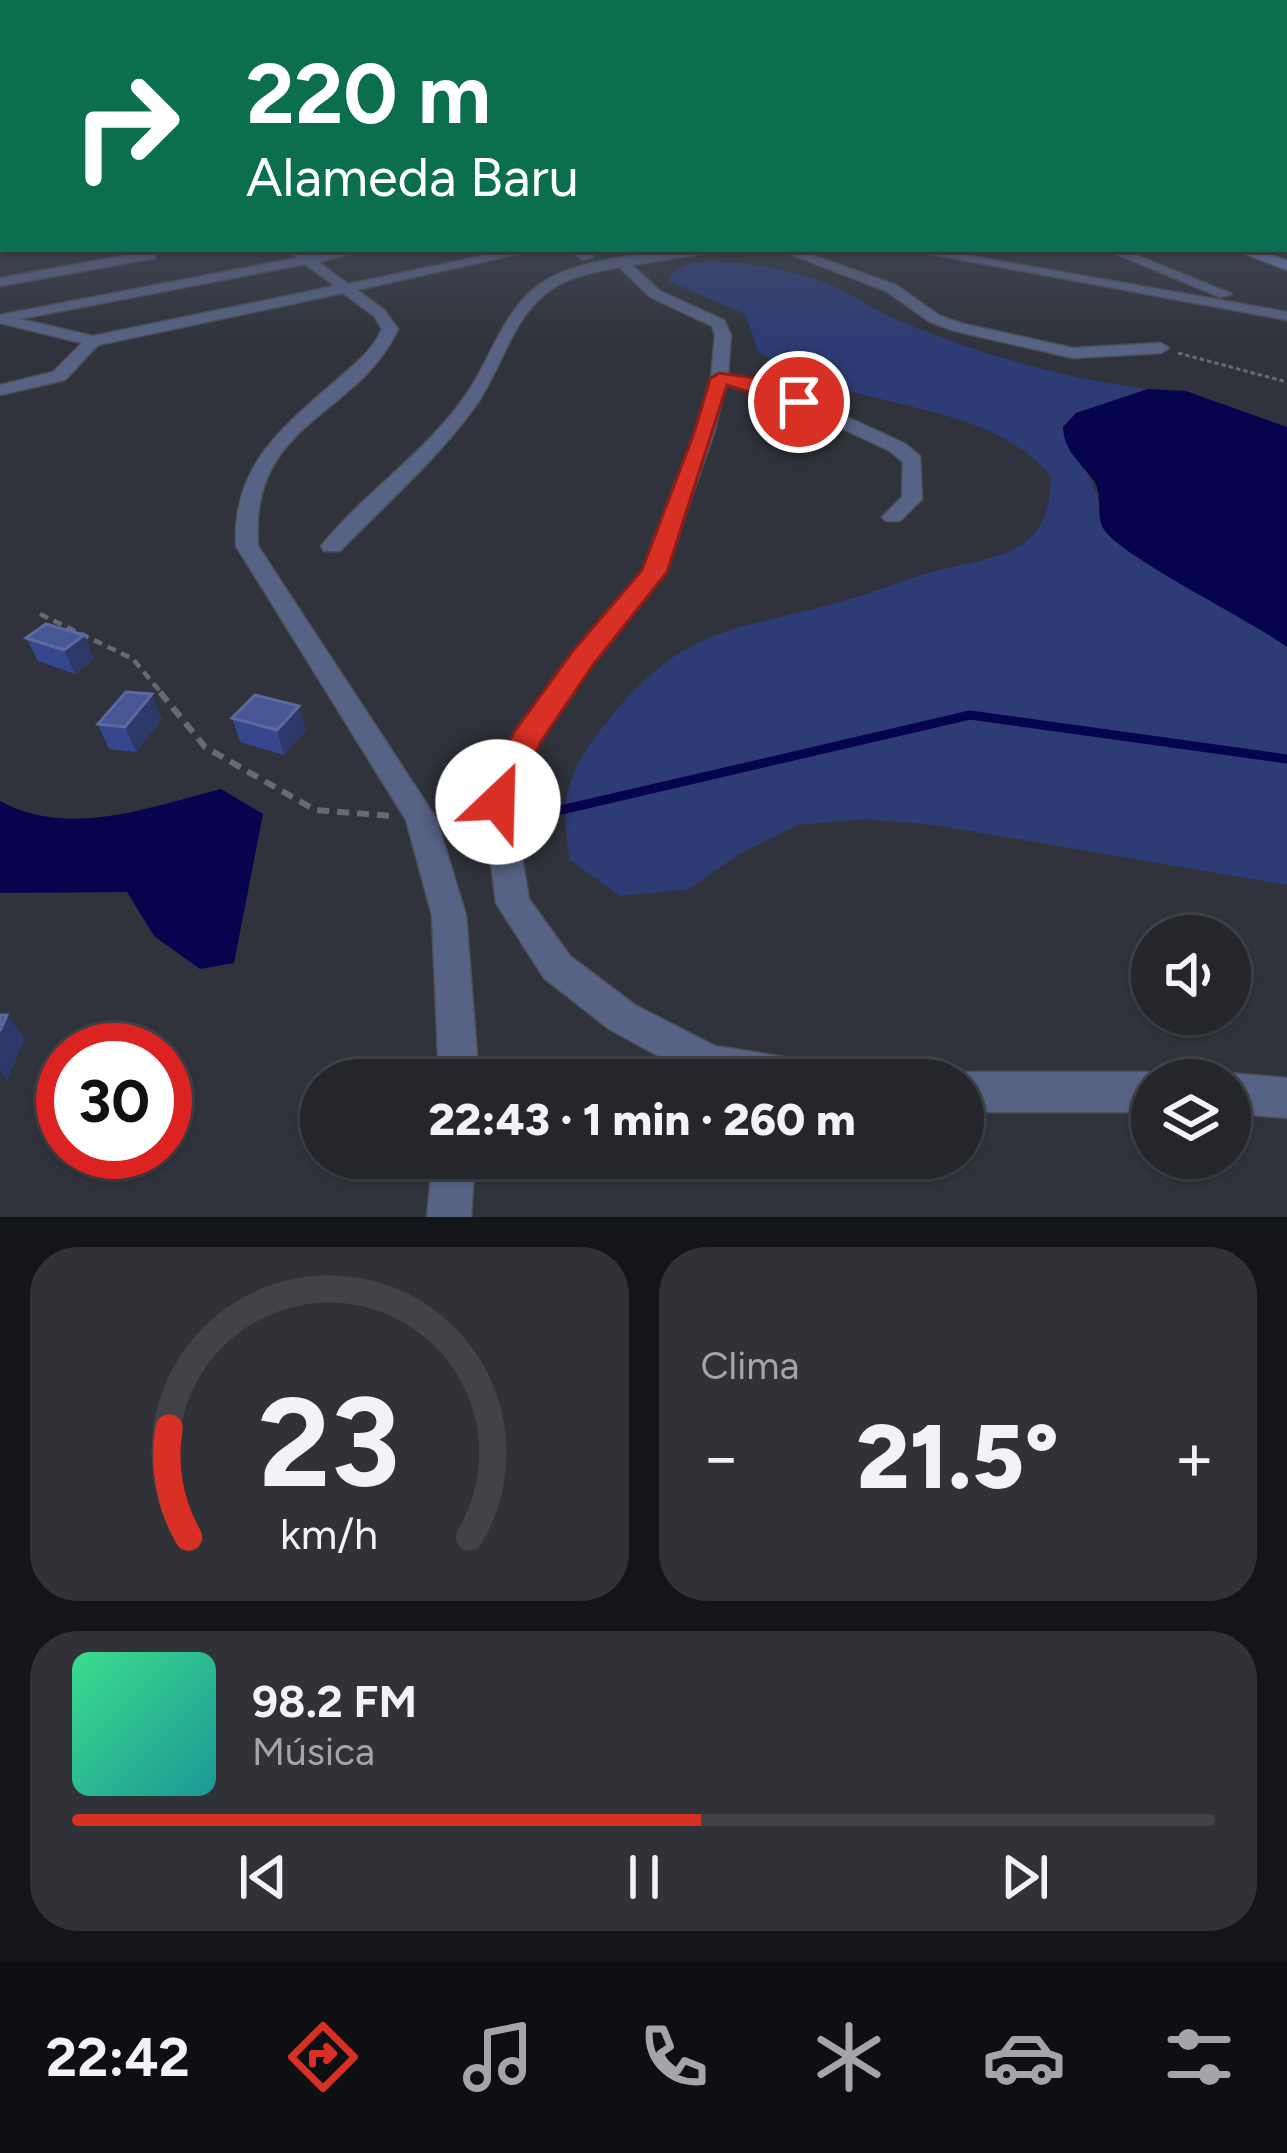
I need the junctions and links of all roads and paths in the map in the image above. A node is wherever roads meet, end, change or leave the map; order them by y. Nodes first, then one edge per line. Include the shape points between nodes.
1 (148, 252) edge
2 (333, 252) edge
3 (520, 252) edge
4 (579, 252) edge
5 (706, 252) edge
6 (791, 252) edge
7 (927, 252) edge
8 (1118, 252) edge
9 (1247, 252) edge
10 (301, 255) edge
11 (588, 256) dead end
12 (624, 265) junction
13 (1287, 266) edge
14 (0, 281) edge
15 (178, 284) junction
16 (348, 290) junction
17 (1238, 307) junction
18 (1282, 315) edge
19 (1, 319) edge
20 (93, 341) junction
21 (1161, 349) joint
22 (719, 379) junction
23 (1287, 382) edge
24 (0, 390) edge
25 (893, 517) dead end
26 (332, 546) dead end
27 (40, 614) dead end
28 (421, 818) junction
29 (458, 1059) edge
30 (701, 1059) edge
31 (984, 1092) edge
32 (1131, 1092) edge
33 (1251, 1095) edge
34 (1287, 1098) edge
35 (452, 1179) edge
36 (449, 1217) edge

1 - 14 street
1 - 15 street
2 - 10 street
3 - 16 street
4 - 11 street
5 - 12 street
6 - 21 street via 891,288 960,328 1073,353
7 - 17 street
8 - 17 street via 1232,297
9 - 13 main road
10 - 15 street
10 - 16 street
12 - 22 street via 655,294 719,323
12 - 26 street via 544,286 460,415
15 - 19 street
16 - 20 street
16 - 28 street via 387,320 387,338 263,464 243,522 262,575
17 - 18 street
19 - 20 street
20 - 24 street via 59,376
21 - 23 path
22 - 25 street via 766,387 897,447 913,460 912,499
22 - 30 street via 654,572 526,740 498,802 513,903 557,967 622,1017
27 - 28 path via 133,659 205,747 315,810
28 - 29 street via 449,915
31 - 32 street
33 - 34 street
35 - 36 street

